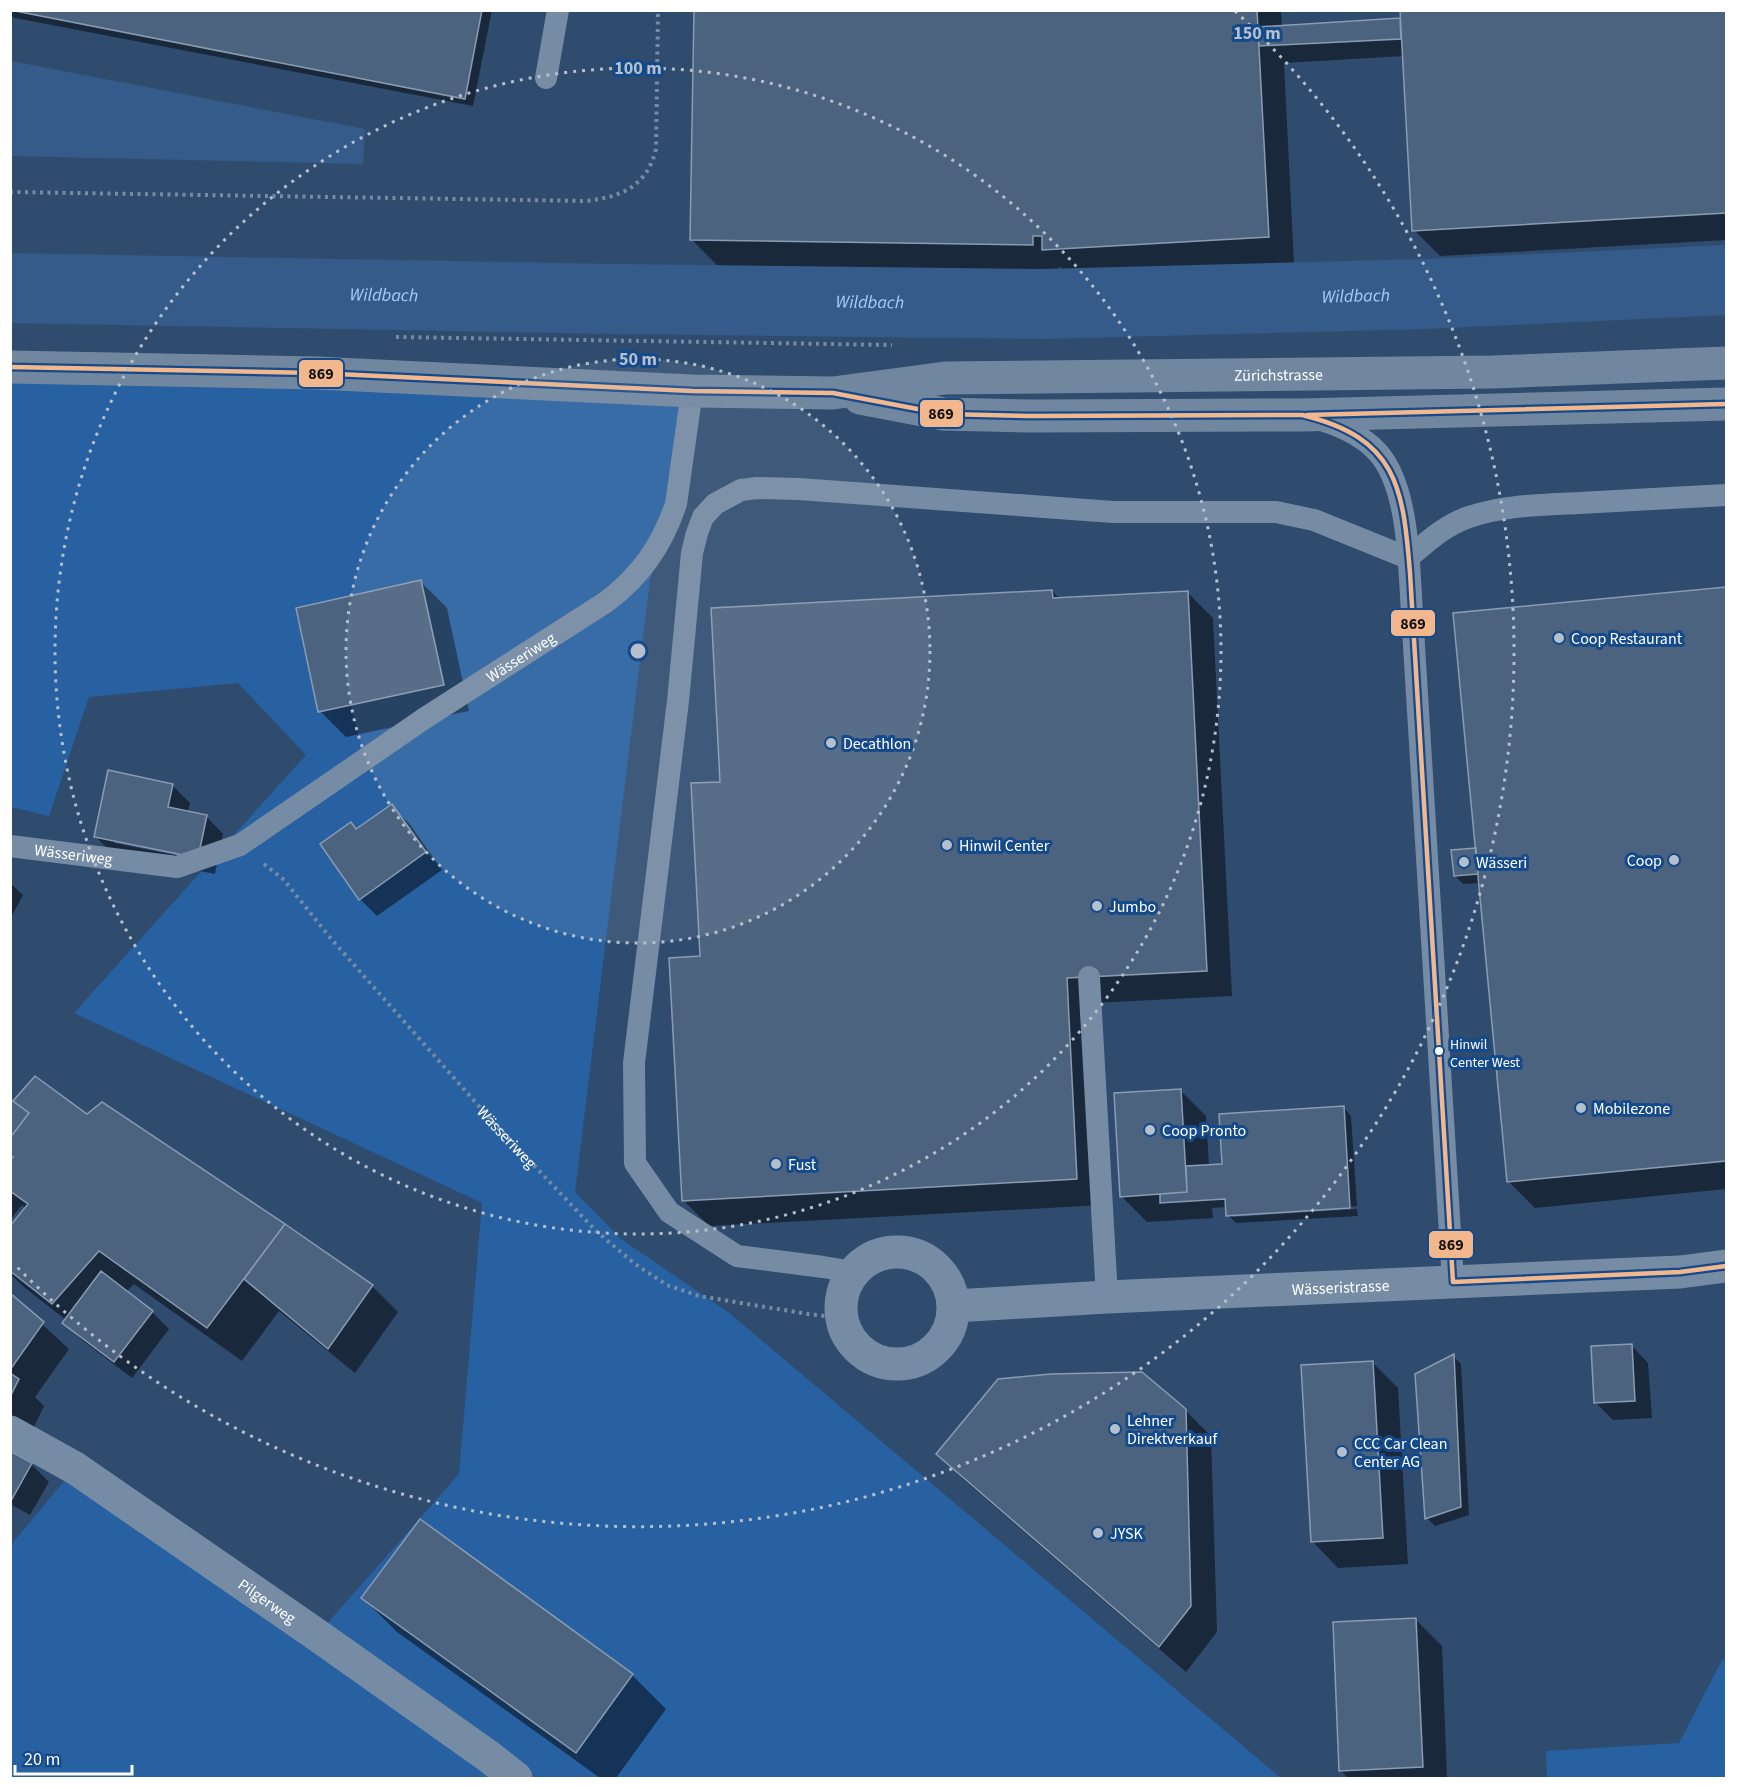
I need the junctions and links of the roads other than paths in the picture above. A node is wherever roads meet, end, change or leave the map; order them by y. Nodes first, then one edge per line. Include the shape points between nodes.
1 (558, 10) edge
2 (546, 78) dead end
3 (1726, 363) edge
4 (10, 367) edge
5 (692, 391) junction
6 (833, 393) junction
7 (1726, 404) edge
8 (1302, 415) junction
9 (1726, 495) edge
10 (1408, 558) junction
11 (10, 846) edge
12 (1089, 977) dead end
13 (1726, 1266) edge
14 (854, 1272) junction
15 (1453, 1282) junction
16 (1107, 1297) junction
17 (954, 1306) junction
18 (10, 1432) edge
19 (516, 1779) edge

1 - 2 lane
3 - 6 main road, Zürichstrasse via 1492,372 945,378
4 - 5 main road, Zürichstrasse via 316,373
5 - 6 main road, Zürichstrasse
5 - 11 lane, Wässeriweg via 676,504 664,536 635,577 606,602 425,718 240,845 177,867
6 - 8 main road, Zürichstrasse via 944,414
7 - 8 main road, Zürichstrasse
8 - 10 lane via 1350,432 1383,458 1397,487
9 - 10 lane via 1490,512 1452,525
10 - 14 lane via 1314,520 1276,512 1102,511 757,488 727,497 704,517 692,553 634,1063 634,1163 669,1212 737,1256
10 - 15 lane
12 - 16 lane
13 - 15 street, Wässeristrasse via 1680,1272
14 - 17 street via 868,1260 887,1253 906,1253 924,1259 950,1287
14 - 17 street via 841,1302 847,1334 870,1358 886,1364 919,1360 934,1351 945,1339
15 - 16 street, Wässeristrasse
16 - 17 street, Wässeristrasse
18 - 19 street, Pilgerweg via 75,1468

